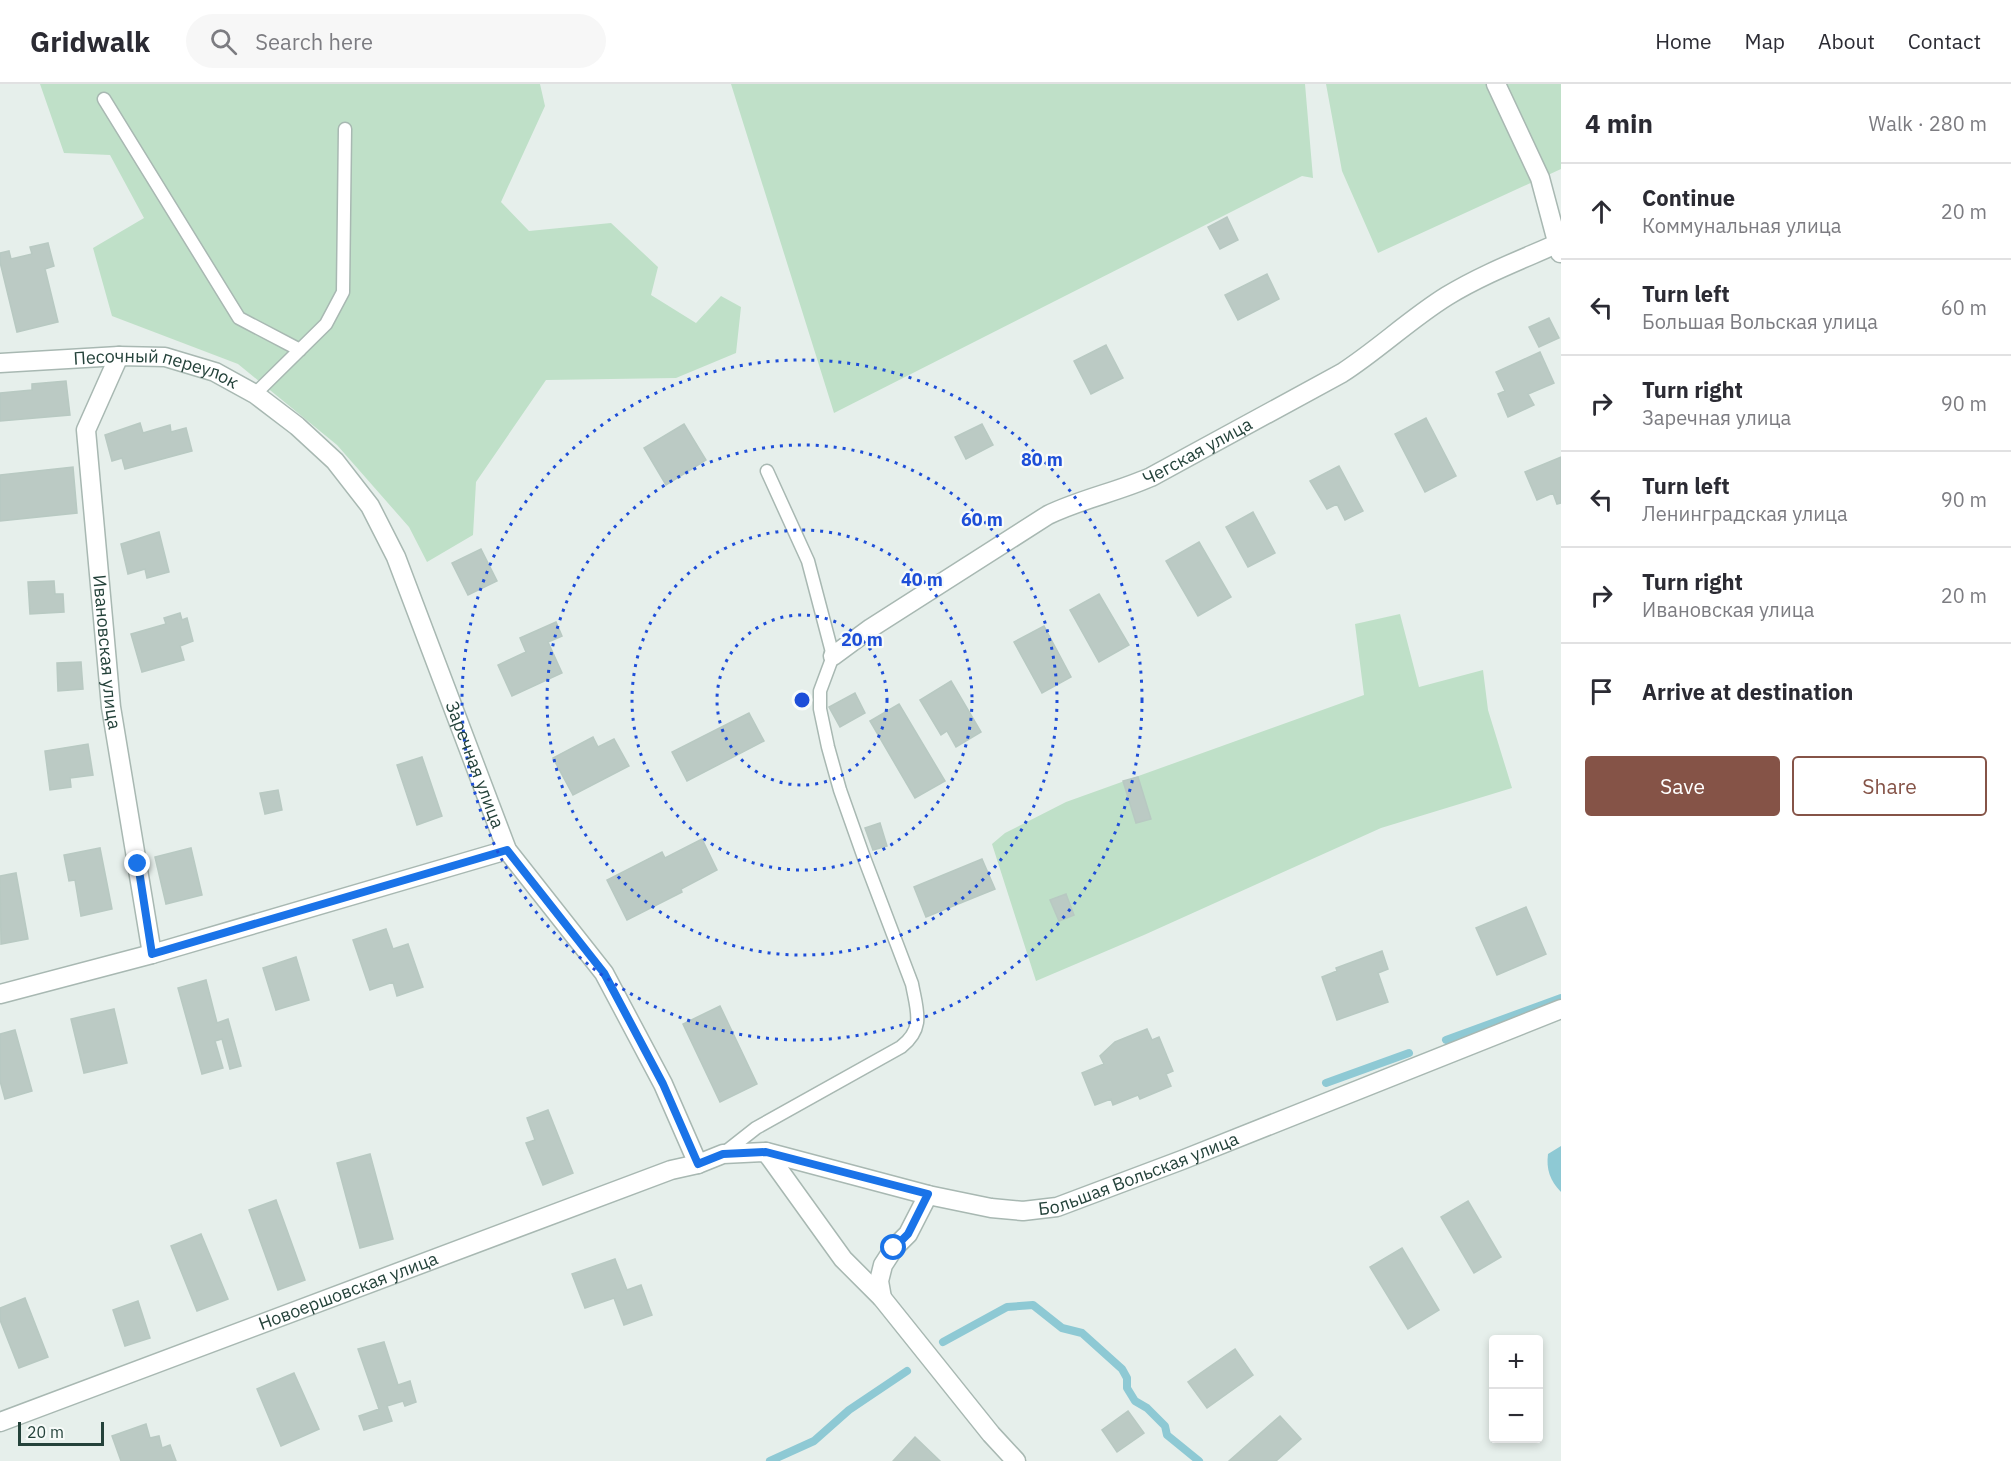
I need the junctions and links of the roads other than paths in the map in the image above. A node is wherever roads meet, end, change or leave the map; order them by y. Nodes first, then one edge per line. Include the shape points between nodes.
1 (1496, 84) edge
2 (104, 99) dead end
3 (345, 129) dead end
4 (1560, 247) edge
5 (300, 350) junction
6 (118, 356) junction
7 (0, 363) edge
8 (255, 394) junction
9 (297, 426) joint
10 (767, 471) dead end
11 (832, 656) junction
12 (507, 850) junction
13 (152, 954) junction
14 (0, 994) edge
15 (1561, 1009) edge
16 (766, 1152) junction
17 (723, 1154) junction
18 (698, 1164) junction
19 (928, 1194) junction
20 (882, 1298) junction
21 (0, 1422) edge
22 (1016, 1461) edge

1 - 4 street via 1540,178
2 - 5 lane via 238,318
3 - 5 lane via 343,292 326,324
4 - 11 street, Чегская улица via 1445,297 1342,373 1151,477 1048,515
5 - 8 lane
6 - 7 street, Песочный переулок
6 - 8 street, Песочный переулок via 165,357 215,372
6 - 13 street, Ивановская улица via 86,430 111,706
8 - 9 street, Песочный переулок
9 - 12 street, Заречная улица via 335,460 370,506 396,557
10 - 11 lane via 808,561
11 - 17 lane via 820,691 828,747 855,833 912,984 917,1029 901,1047 756,1128
12 - 13 street
12 - 18 street, Заречная улица via 604,973 663,1084
13 - 14 street
15 - 19 street, Большая Вольская улица via 1057,1207 1023,1211 992,1208
16 - 17 street, Большая Вольская улица
16 - 19 street, Большая Вольская улица
16 - 20 street via 843,1259
17 - 18 street, Большая Вольская улица
18 - 21 street, Новоершовская улица via 671,1170
19 - 20 street via 908,1234 883,1265 879,1281
20 - 22 street

